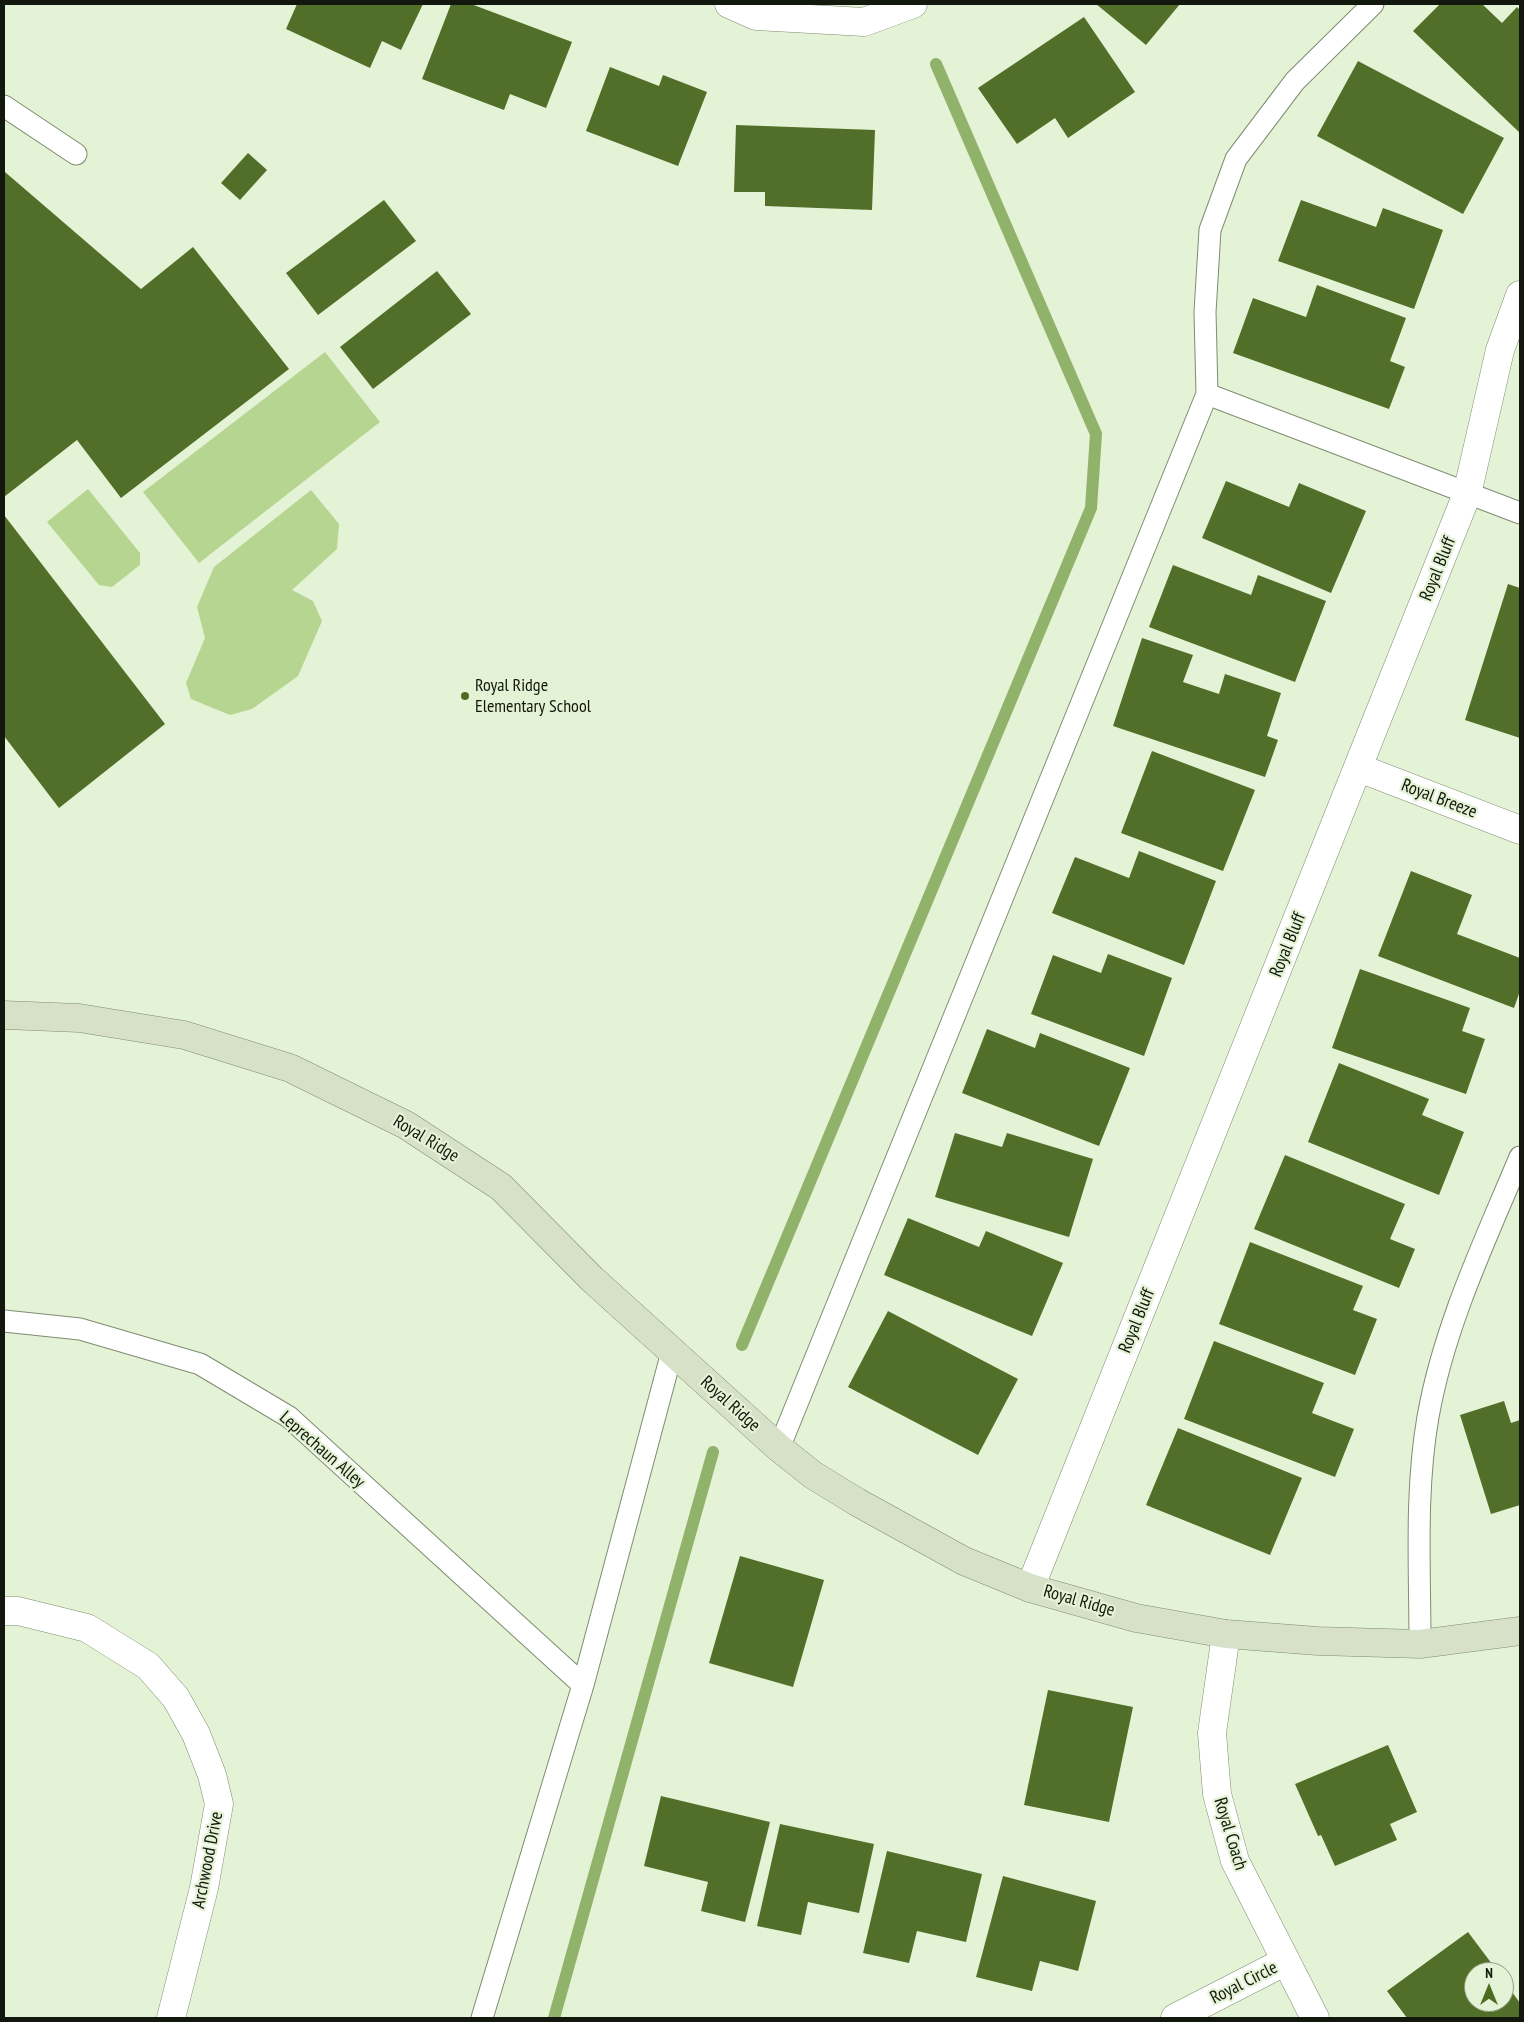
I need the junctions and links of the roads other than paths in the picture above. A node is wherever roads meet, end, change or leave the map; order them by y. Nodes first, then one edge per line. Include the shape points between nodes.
1 (730, 4) edge
2 (913, 4) edge
3 (1373, 4) edge
4 (4, 106) edge
5 (76, 154) dead end
6 (1520, 295) edge
7 (1208, 394) junction
8 (1468, 494) junction
9 (1520, 514) edge
10 (1359, 768) junction
11 (1520, 830) edge
12 (4, 1015) edge
13 (1520, 1157) edge
14 (4, 1321) edge
15 (672, 1352) junction
16 (779, 1448) junction
17 (1030, 1588) junction
18 (4, 1611) edge
19 (1520, 1630) edge
20 (1226, 1634) junction
21 (1420, 1644) junction
22 (583, 1685) junction
23 (1286, 1961) junction
24 (171, 2018) edge
25 (482, 2018) edge
26 (1175, 2018) edge
27 (1315, 2018) edge

1 - 2 street via 756,16 864,22
3 - 7 lane via 1295,80 1236,159 1210,230 1205,312
4 - 5 lane
6 - 8 street, Royal Bluff via 1500,350
7 - 8 lane
7 - 16 lane
8 - 9 lane
8 - 10 street, Royal Bluff
10 - 11 street, Royal Breeze
10 - 17 street, Royal Bluff
12 - 15 street, Royal Ridge via 79,1018 184,1035 290,1068 397,1121 501,1187 592,1279
13 - 21 lane via 1459,1304 1428,1417 1420,1483
14 - 22 lane, Leprechaun Alley via 80,1329 200,1364 289,1417
15 - 16 street, Royal Ridge
15 - 22 lane
16 - 17 street, Royal Ridge via 813,1474 914,1534 964,1561
17 - 20 street, Royal Ridge via 1136,1618
18 - 24 street, Archwood Drive via 18,1611 87,1628 148,1666 176,1698 196,1734 219,1804 204,1888
19 - 21 street, Royal Ridge
20 - 21 street, Royal Ridge via 1318,1642
20 - 23 street, Royal Coach via 1212,1733 1217,1794 1235,1861
22 - 25 lane
23 - 26 street, Royal Circle
23 - 27 street, Royal Coach

